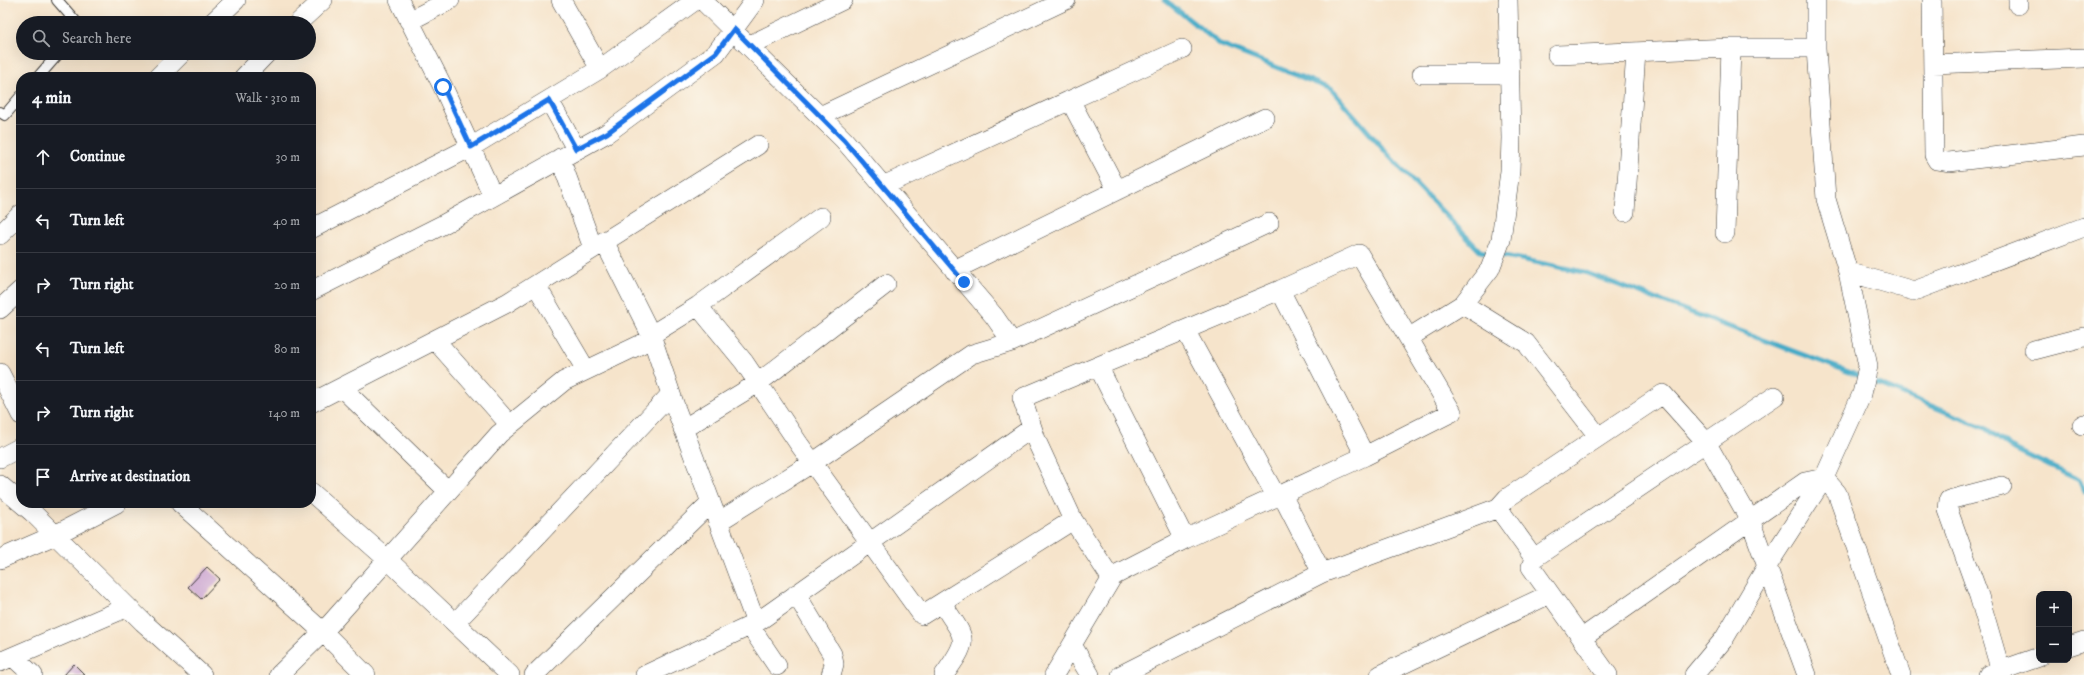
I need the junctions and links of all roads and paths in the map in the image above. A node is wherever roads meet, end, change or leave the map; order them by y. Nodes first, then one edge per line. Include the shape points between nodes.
1 (57, 0) edge
2 (236, 0) edge
3 (323, 0) edge
4 (399, 0) edge
5 (450, 0) edge
6 (561, 0) edge
7 (696, 0) edge
8 (702, 0) edge
9 (755, 0) edge
10 (843, 0) edge
11 (1066, 0) edge
12 (1508, 0) edge
13 (1816, 0) edge
14 (1932, 0) edge
15 (71, 16) edge
16 (219, 16) edge
17 (306, 16) edge
18 (410, 21) junction
19 (734, 29) junction
20 (750, 45) junction
21 (1731, 48) junction
22 (1816, 48) junction
23 (1182, 49) dead end
24 (1636, 52) junction
25 (1557, 55) dead end
26 (2084, 58) edge
27 (53, 60) edge
28 (176, 60) edge
29 (260, 60) edge
30 (1933, 64) junction
31 (600, 69) junction
32 (42, 72) edge
33 (165, 72) edge
34 (249, 72) edge
35 (1422, 74) dead end
36 (1510, 74) junction
37 (549, 100) junction
38 (1070, 100) junction
39 (16, 102) edge
40 (0, 112) edge
41 (820, 116) junction
42 (1265, 118) dead end
43 (758, 145) dead end
44 (2084, 146) edge
45 (471, 147) junction
46 (576, 149) junction
47 (560, 158) junction
48 (883, 186) junction
49 (1117, 190) junction
50 (493, 196) junction
51 (1626, 212) dead end
52 (821, 217) dead end
53 (16, 219) edge
54 (1269, 223) dead end
55 (316, 226) edge
56 (2084, 227) edge
57 (1725, 233) dead end
58 (0, 235) edge
59 (599, 245) junction
60 (954, 270) junction
61 (1848, 272) junction
62 (886, 284) dead end
63 (536, 285) junction
64 (316, 288) edge
65 (1280, 290) junction
66 (16, 295) edge
67 (1463, 304) junction
68 (698, 306) junction
69 (0, 309) edge
70 (1185, 330) junction
71 (652, 337) junction
72 (1410, 337) junction
73 (2084, 337) edge
74 (435, 340) junction
75 (1012, 342) junction
76 (2034, 350) dead end
77 (1098, 366) junction
78 (586, 370) junction
79 (9, 379) edge
80 (758, 384) junction
81 (342, 388) junction
82 (671, 394) junction
83 (1775, 396) dead end
84 (16, 400) edge
85 (316, 401) edge
86 (510, 425) junction
87 (1032, 428) junction
88 (683, 429) junction
89 (1598, 436) junction
90 (1706, 442) junction
91 (16, 450) edge
92 (1365, 456) junction
93 (0, 458) edge
94 (812, 463) junction
95 (1824, 478) junction
96 (0, 485) edge
97 (2002, 486) dead end
98 (448, 491) junction
99 (316, 496) edge
100 (1280, 496) junction
101 (16, 500) edge
102 (711, 502) junction
103 (25, 508) edge
104 (107, 508) edge
105 (186, 508) edge
106 (1498, 508) junction
107 (1072, 520) junction
108 (1750, 520) junction
109 (718, 522) junction
110 (55, 535) junction
111 (1185, 539) junction
112 (869, 543) junction
113 (1534, 558) junction
114 (387, 559) junction
115 (0, 560) edge
116 (1767, 566) junction
117 (1322, 574) junction
118 (1111, 578) junction
119 (796, 594) junction
120 (1550, 594) junction
121 (942, 603) junction
122 (128, 607) junction
123 (455, 623) junction
124 (753, 624) junction
125 (323, 632) junction
126 (1582, 638) junction
127 (2084, 641) edge
128 (1072, 645) junction
129 (2072, 645) edge
130 (2036, 658) edge
131 (7, 660) edge
132 (777, 666) dead end
133 (1600, 671) edge
134 (1997, 674) edge
135 (33, 675) edge
136 (202, 675) edge
137 (279, 675) edge
138 (366, 675) edge
139 (510, 675) edge
140 (534, 675) edge
141 (645, 675) edge
142 (831, 675) edge
143 (944, 675) edge
144 (1054, 675) edge
145 (1090, 675) edge
146 (1121, 675) edge
147 (1380, 675) edge
148 (1694, 675) edge
149 (1807, 675) edge
150 (1901, 675) edge

1 - 15 lane
2 - 16 street
3 - 17 street
4 - 18 street
5 - 18 street
6 - 31 street
7 - 31 street
8 - 19 street
9 - 19 street
10 - 20 street
11 - 41 street
12 - 36 street
13 - 22 street
14 - 30 street
18 - 45 street
19 - 20 street
19 - 46 street via 716,53 607,133
20 - 41 street
21 - 22 street
21 - 24 street
21 - 57 street
22 - 61 street via 1826,199
23 - 38 street
24 - 25 street
24 - 51 street
26 - 30 street
27 - 32 lane
28 - 33 street
29 - 34 street
30 - 44 street via 1934,155 1937,160 1949,162
31 - 37 street
35 - 36 street
36 - 67 street via 1510,171 1501,240 1490,269
37 - 45 street
37 - 46 street
38 - 48 street
38 - 49 street
39 - 40 lane via 5,115
41 - 48 street
42 - 49 street
43 - 59 street
45 - 50 street
45 - 55 street
46 - 47 street
47 - 50 street
47 - 59 street
48 - 60 street
49 - 60 street
50 - 64 street via 442,225
52 - 68 street
53 - 58 street
54 - 75 street
56 - 61 street via 1914,291
59 - 63 street
59 - 71 street
60 - 75 street via 994,316
61 - 95 street via 1868,366 1862,394
62 - 80 street
63 - 74 street
63 - 78 street
65 - 70 street
65 - 72 street via 1359,254
65 - 92 street
66 - 69 street
67 - 72 street
67 - 89 street via 1526,343
68 - 71 street
68 - 80 street via 744,362
70 - 77 street
70 - 100 street
71 - 78 street
71 - 82 street
72 - 92 street via 1452,412
73 - 76 street
74 - 81 street
74 - 86 street
75 - 94 street via 972,354
77 - 87 street via 1022,398
77 - 111 street
78 - 86 street via 564,381
79 - 84 street
80 - 88 street
80 - 94 street
81 - 85 street
81 - 98 street
82 - 88 street
82 - 123 street
83 - 90 street
86 - 98 street
87 - 107 street
87 - 112 street
88 - 102 street
89 - 90 street via 1663,394
89 - 106 street via 1507,498
90 - 108 street
90 - 113 street
91 - 93 street
92 - 100 street
94 - 109 street
94 - 112 street
95 - 108 street via 1805,482
95 - 116 street
95 - 150 street via 1837,493
96 - 101 street
97 - 134 street via 1949,500 1948,510 1979,596
98 - 114 street
99 - 114 street
100 - 111 street
100 - 117 street
102 - 109 street
102 - 140 street
103 - 110 street
104 - 110 street
105 - 125 street
106 - 113 street
106 - 117 street
107 - 118 street
107 - 121 street
108 - 116 street
108 - 126 street
109 - 124 street
110 - 115 street
110 - 122 street
111 - 118 street
112 - 119 street
112 - 121 street via 922,615
113 - 120 street via 1531,567
114 - 123 street
114 - 125 street
116 - 148 street via 1724,639
116 - 149 street
117 - 146 street
118 - 128 street
119 - 124 street
119 - 142 street via 832,654 834,664
120 - 126 street
120 - 147 street
121 - 143 street via 960,632 963,642 960,652
122 - 131 street
122 - 136 street
123 - 139 street
124 - 132 street
124 - 141 street
125 - 137 street
125 - 138 street
126 - 133 street
127 - 129 street
128 - 144 street
128 - 145 street
130 - 134 street
131 - 135 street

